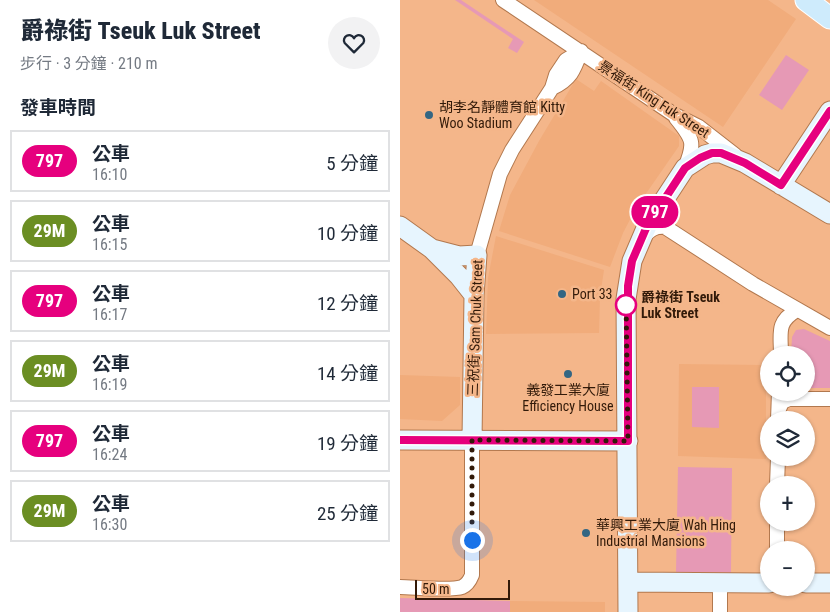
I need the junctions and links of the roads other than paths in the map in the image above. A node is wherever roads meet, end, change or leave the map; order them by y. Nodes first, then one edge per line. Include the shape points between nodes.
1 (503, 0) edge
2 (581, 51) junction
3 (830, 111) edge
4 (672, 114) junction
5 (745, 163) junction
6 (685, 168) junction
7 (781, 185) junction
8 (830, 214) edge
9 (400, 226) edge
10 (640, 241) junction
11 (432, 249) junction
12 (477, 255) junction
13 (474, 295) junction
14 (797, 310) junction
15 (830, 328) edge
16 (781, 346) edge
17 (830, 399) edge
18 (779, 411) edge
19 (400, 440) edge
20 (472, 440) junction
21 (628, 441) junction
22 (628, 582) junction
23 (760, 582) edge
24 (720, 583) junction
25 (815, 583) edge
26 (830, 583) edge
27 (400, 587) edge
28 (628, 612) edge
29 (720, 612) edge

1 - 2 street, 景福街 King Fuk Street
2 - 4 street, 景福街 King Fuk Street
2 - 12 street, 三祝街 Sam Chuk Street via 566,60 512,150 500,174
3 - 7 street
4 - 5 street, 景福街 King Fuk Street via 699,127
4 - 6 street via 691,140 691,152
5 - 6 street via 721,153 712,153
5 - 7 street, 景福街 King Fuk Street
6 - 10 street
7 - 8 street, 景福街 King Fuk Street
9 - 11 street
10 - 14 street via 658,226 665,227
10 - 21 street via 632,261 626,299
11 - 12 street via 458,256
11 - 13 street
12 - 13 street, 三祝街 Sam Chuk Street
13 - 20 street, 三祝街 Sam Chuk Street
14 - 15 street
14 - 16 street via 785,318
17 - 18 street via 789,399 782,402
19 - 20 street
20 - 21 street
20 - 27 street, 三祝街 Sam Chuk Street via 472,575 466,584 457,588
21 - 22 street
22 - 24 street
22 - 28 street
23 - 24 street
24 - 29 street
25 - 26 street

